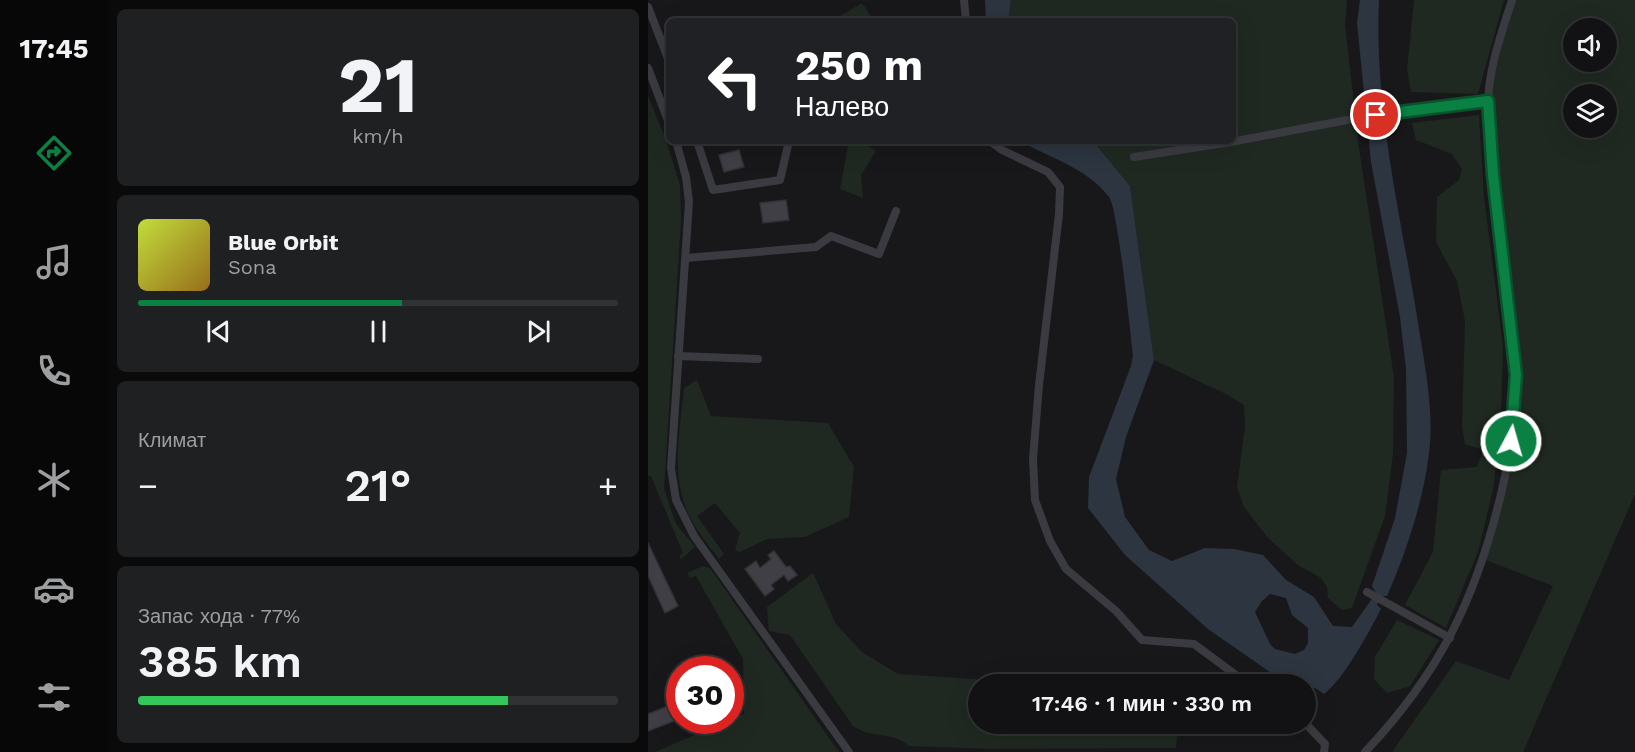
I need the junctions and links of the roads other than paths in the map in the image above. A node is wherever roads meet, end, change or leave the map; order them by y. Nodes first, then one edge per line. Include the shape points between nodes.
1 (964, 0) edge
2 (1512, 0) edge
3 (648, 7) edge
4 (966, 18) edge
5 (666, 53) edge
6 (648, 68) edge
7 (1488, 101) junction
8 (666, 115) edge
9 (1236, 141) edge
10 (677, 144) edge
11 (698, 144) edge
12 (788, 144) edge
13 (994, 144) edge
14 (1218, 144) edge
15 (1134, 157) dead end
16 (896, 211) dead end
17 (686, 258) junction
18 (678, 356) junction
19 (758, 359) dead end
20 (1367, 592) dead end
21 (1450, 638) junction
22 (1234, 674) edge
23 (1315, 734) edge
24 (849, 752) edge
25 (1324, 752) edge
26 (1365, 752) edge

1 - 4 street
2 - 7 street via 1493,66
3 - 5 street
6 - 8 street
7 - 9 street via 1388,113
7 - 21 street via 1516,375 1514,420 1489,542
10 - 17 street via 688,189
11 - 12 street via 713,190 780,180
13 - 22 street via 1048,172 1060,187 1033,459 1035,500 1050,541 1066,569 1116,611 1142,640 1194,644
14 - 15 street
16 - 17 street via 879,254 831,236 816,247
17 - 18 street
18 - 19 street
18 - 24 street via 671,468 683,517
20 - 21 street
21 - 26 street via 1398,715
23 - 25 street via 1325,744

